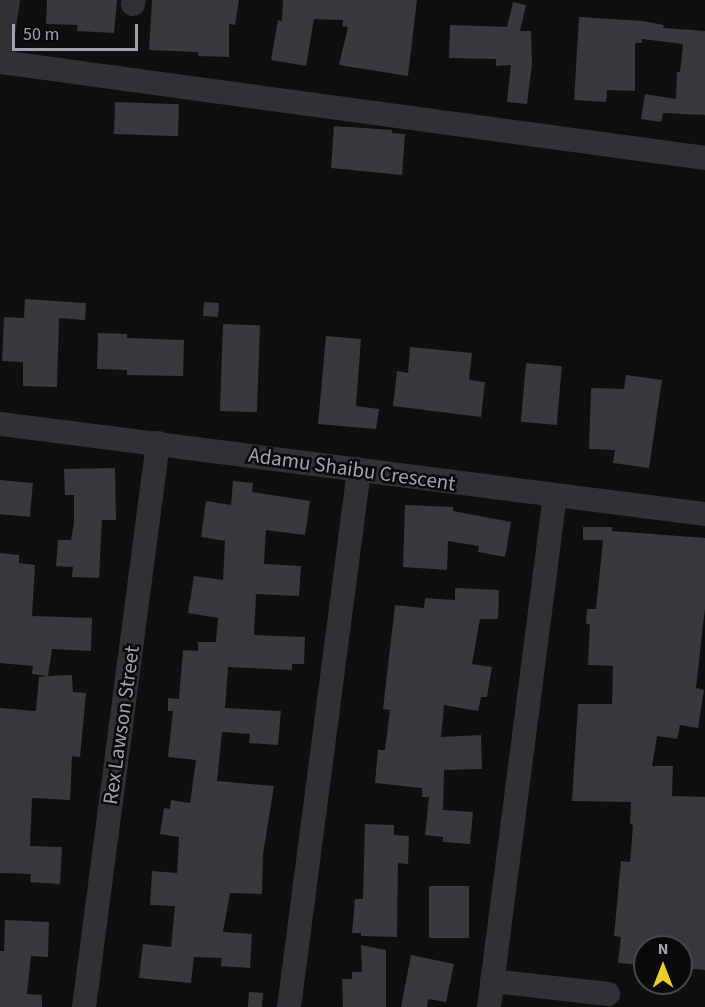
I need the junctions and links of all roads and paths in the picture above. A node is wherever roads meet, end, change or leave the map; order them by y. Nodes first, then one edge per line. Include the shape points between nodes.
1 (8, 0) edge
2 (0, 55) edge
3 (0, 62) edge
4 (705, 158) edge
5 (0, 424) edge
6 (159, 443) junction
7 (359, 470) junction
8 (555, 495) junction
9 (705, 514) edge
10 (492, 981) junction
11 (608, 994) dead end
12 (84, 1007) edge
13 (289, 1007) edge
14 (489, 1007) edge

1 - 2 street
3 - 4 street
5 - 6 street, Adamu Shaibu Crescent
6 - 7 street, Adamu Shaibu Crescent
6 - 12 street, Rex Lawson Street
7 - 8 street, Adamu Shaibu Crescent
7 - 13 street
8 - 9 street, Adamu Shaibu Crescent
8 - 10 street
10 - 11 street
10 - 14 street

